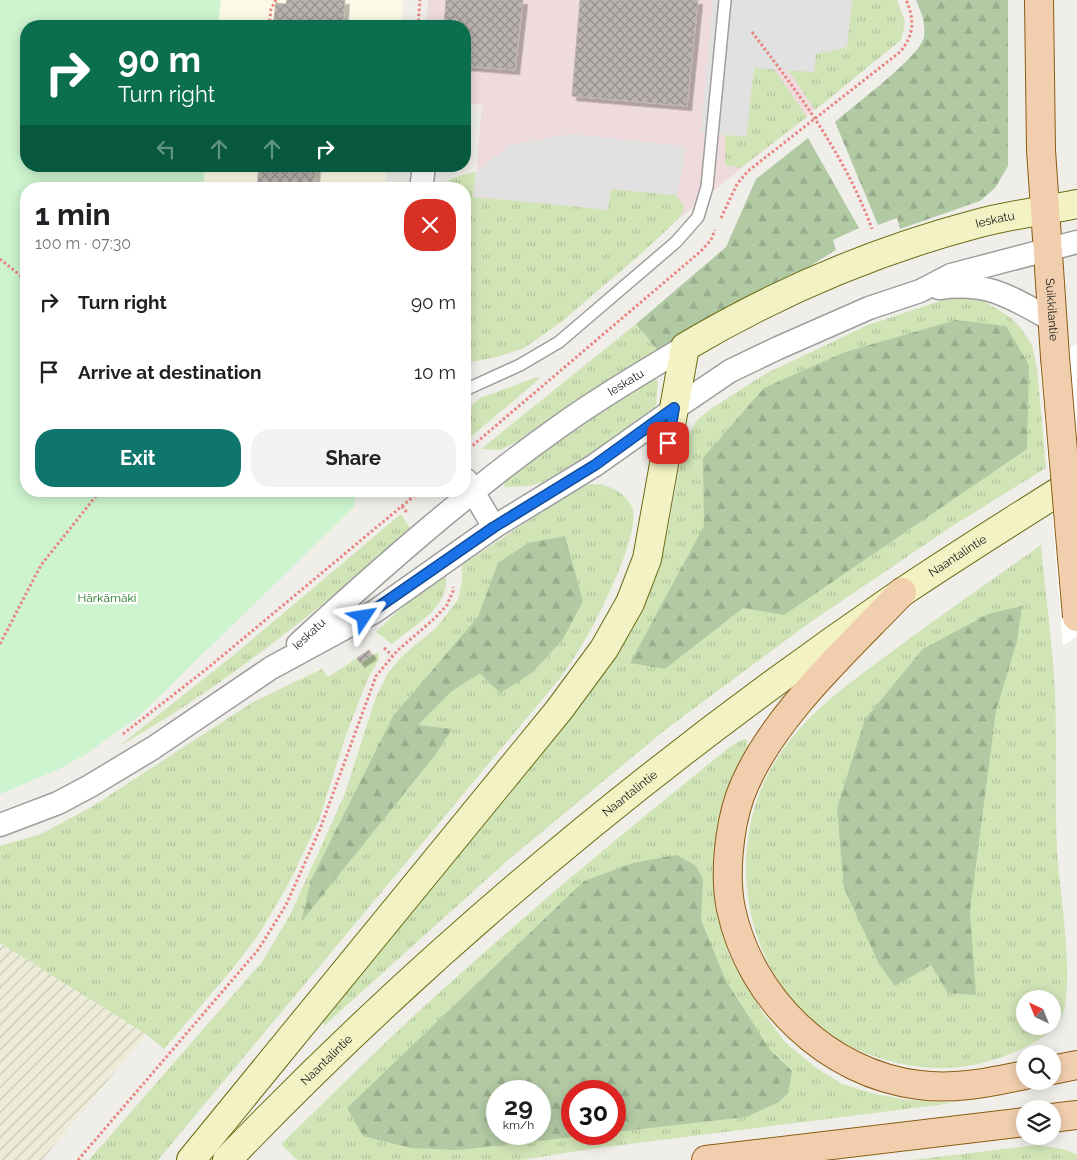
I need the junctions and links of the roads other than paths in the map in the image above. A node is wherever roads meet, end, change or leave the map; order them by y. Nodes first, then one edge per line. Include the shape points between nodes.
1 (725, 0) edge
2 (1039, 0) edge
3 (1077, 204) edge
4 (1045, 210) junction
5 (1077, 242) edge
6 (1048, 250) junction
7 (920, 291) junction
8 (1052, 320) junction
9 (685, 347) junction
10 (471, 387) edge
11 (674, 408) junction
12 (1077, 480) edge
13 (471, 485) edge
14 (471, 489) edge
15 (457, 497) edge
16 (494, 527) junction
17 (902, 592) junction
18 (1077, 617) edge
19 (272, 668) junction
20 (0, 825) edge
21 (1077, 1065) edge
22 (1061, 1068) edge
23 (1016, 1077) edge
24 (1077, 1115) edge
25 (1061, 1117) edge
26 (1016, 1123) edge
27 (191, 1160) edge
28 (227, 1160) edge
29 (706, 1160) edge

1 - 10 lane via 707,187 698,217 676,242 560,342
2 - 4 main road, Suikkilantie
3 - 4 main road, Ieskatu
4 - 6 main road, Suikkilantie
4 - 9 main road, Ieskatu via 977,224 874,256 758,306
5 - 6 street, Ieskatu
6 - 7 street, Ieskatu via 951,275
6 - 8 main road, Suikkilantie
7 - 8 street, Ieskatu via 958,286 988,289
7 - 11 street, Ieskatu via 869,308 778,348 730,372
8 - 18 main road, Suikkilantie, bridge
9 - 11 main road
9 - 13 street, Ieskatu
11 - 16 street, Ieskatu via 595,465
11 - 27 main road via 647,559 630,603 604,649 560,710
12 - 17 main road, Naantalintie
14 - 16 street
15 - 19 street, Ieskatu
16 - 19 street, Ieskatu via 374,612
17 - 23 main road via 806,692 754,765 740,796 731,833 728,866 731,908 748,959 778,1006 801,1031 854,1066 919,1085 962,1087
17 - 28 main road, Naantalintie via 762,691 536,870 367,1020
19 - 20 street, Ieskatu via 90,786
21 - 22 main road
24 - 25 main road
26 - 29 main road

